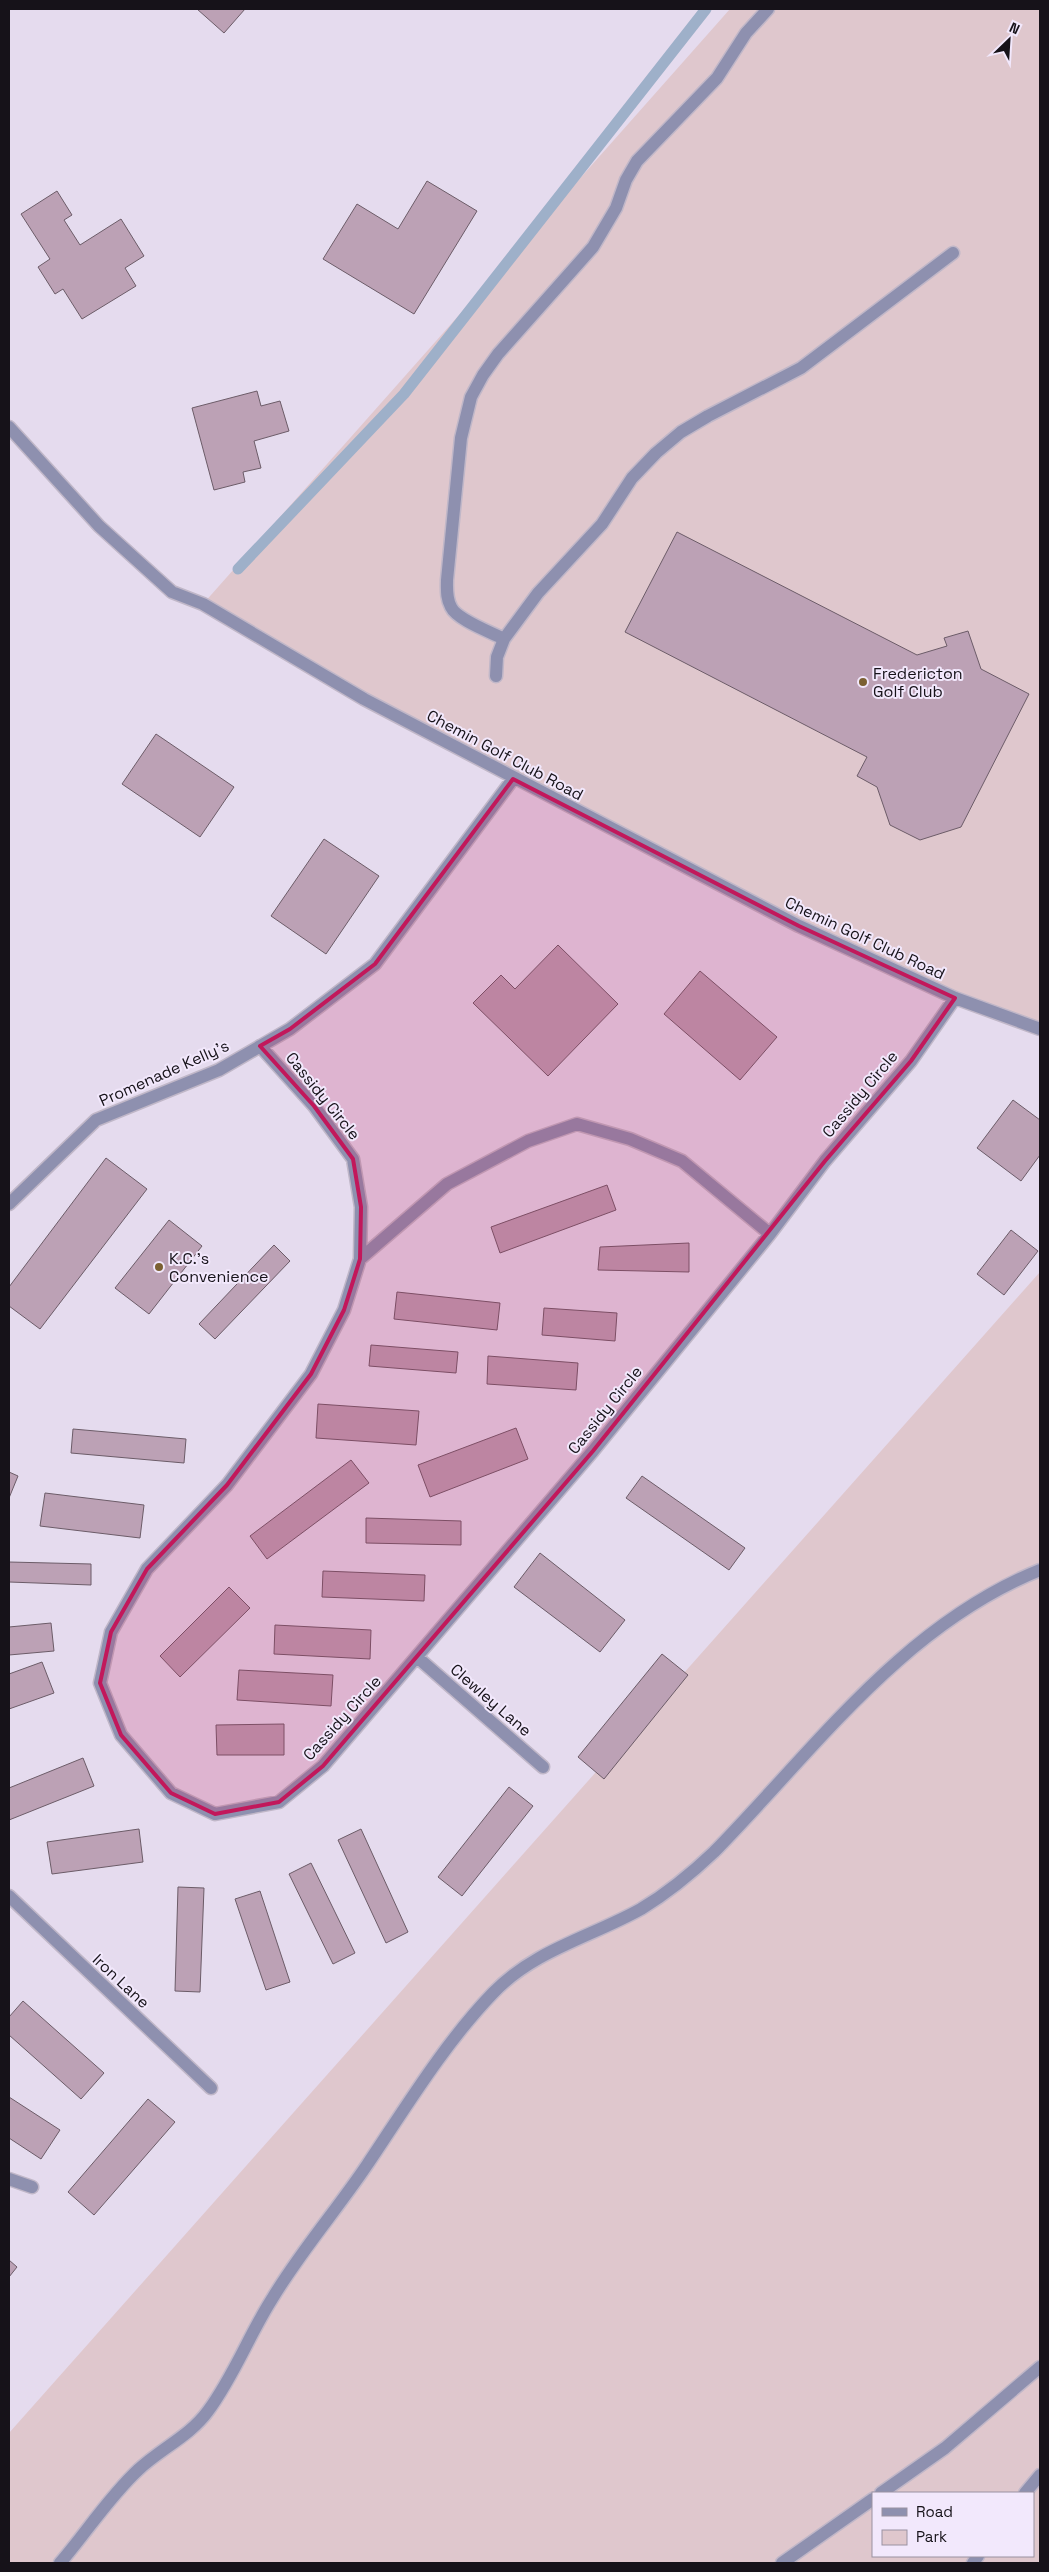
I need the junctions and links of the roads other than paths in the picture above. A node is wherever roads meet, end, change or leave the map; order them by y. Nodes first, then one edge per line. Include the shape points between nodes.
1 (768, 9) edge
2 (953, 253) dead end
3 (9, 427) edge
4 (504, 639) junction
5 (496, 676) dead end
6 (513, 778) junction
7 (955, 998) junction
8 (1040, 1029) edge
9 (260, 1046) junction
10 (9, 1204) edge
11 (770, 1234) junction
12 (360, 1259) junction
13 (1040, 1570) edge
14 (417, 1657) junction
15 (543, 1766) dead end
16 (9, 1896) edge
17 (211, 2088) dead end
18 (9, 2179) edge
19 (32, 2187) dead end
20 (1040, 2368) edge
21 (1040, 2475) edge
22 (882, 2492) edge
23 (1026, 2492) edge
24 (872, 2500) edge
25 (60, 2563) edge
26 (782, 2563) edge

1 - 4 street via 746,33 717,78 637,160 606,229 498,354 471,397 461,438 447,598 452,609 464,618
2 - 4 street via 801,368 708,416 681,432 656,453 632,478 602,524 538,593
3 - 6 street, Chemin Golf Club Road via 99,526 172,592 204,604 364,699
4 - 5 street via 497,657
6 - 7 street, Chemin Golf Club Road via 799,926
6 - 9 street, Promenade Kelly's via 375,964 290,1029
7 - 8 street, Chemin Golf Club Road
7 - 11 street, Cassidy Circle via 911,1060 825,1161
9 - 10 street, Promenade Kelly's via 219,1070 96,1120
9 - 12 street, Cassidy Circle via 314,1106 353,1159 361,1207
11 - 12 street via 682,1162 630,1139 577,1124 528,1141 447,1184
11 - 14 street, Cassidy Circle via 593,1451
12 - 14 street, Cassidy Circle via 344,1310 311,1374 227,1485 147,1569 111,1632 100,1683 121,1735 172,1793 215,1814 278,1802 324,1766
13 - 25 street via 966,1608 918,1643 865,1689 711,1854 677,1882 642,1908 534,1960 495,1990 457,2034 365,2168 300,2253 269,2303 223,2390 205,2415 186,2434 134,2473
14 - 15 street, Clewley Lane
16 - 17 street, Iron Lane
18 - 19 street
20 - 22 street via 945,2448
21 - 23 street
24 - 26 street

